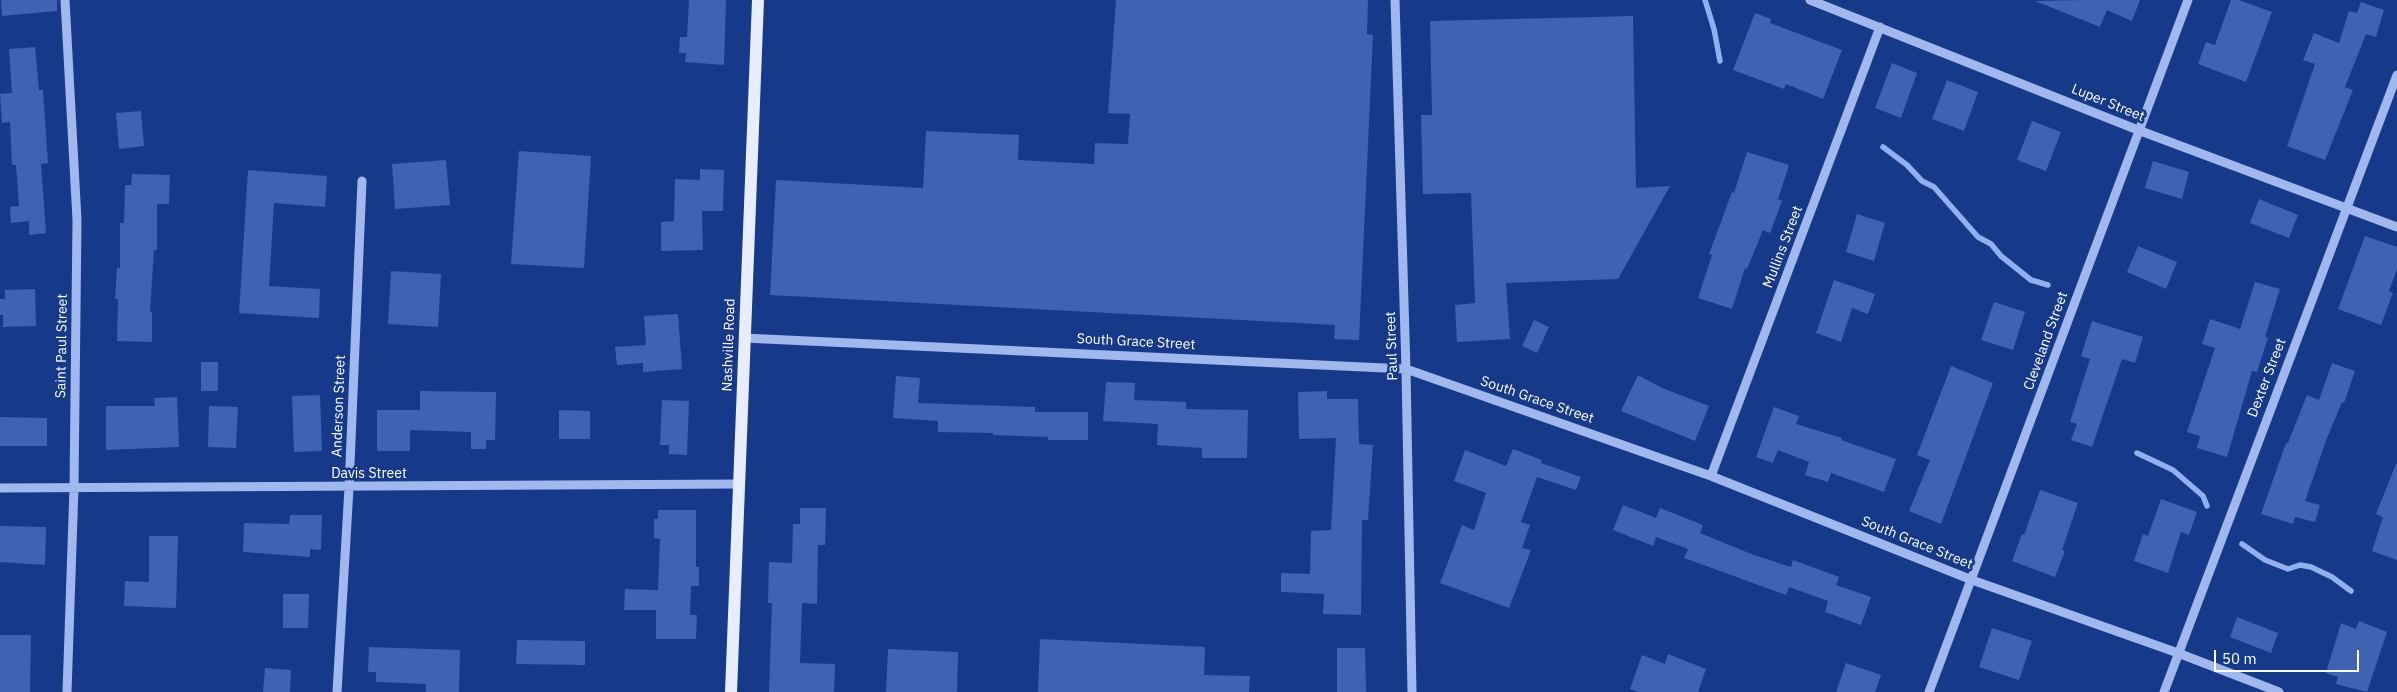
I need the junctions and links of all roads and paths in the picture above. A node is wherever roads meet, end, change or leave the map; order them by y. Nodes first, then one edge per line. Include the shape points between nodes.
1 (66, 0) edge
2 (758, 0) edge
3 (1395, 0) edge
4 (1810, 0) edge
5 (2188, 0) edge
6 (1880, 27) junction
7 (2397, 75) edge
8 (2138, 130) junction
9 (362, 181) dead end
10 (2346, 209) junction
11 (2397, 227) edge
12 (744, 338) junction
13 (1406, 369) junction
14 (1711, 476) junction
15 (739, 484) junction
16 (0, 488) edge
17 (74, 488) junction
18 (349, 488) junction
19 (1972, 580) junction
20 (2178, 653) junction
21 (67, 692) edge
22 (337, 692) edge
23 (731, 692) edge
24 (1412, 692) edge
25 (1929, 692) edge
26 (2164, 692) edge
27 (2279, 692) edge

1 - 17 street, Saint Paul Street via 77,220
2 - 12 main road, Nashville Road
3 - 13 street, Paul Street
4 - 6 street, Luper Street
5 - 8 street, Cleveland Street
6 - 8 street, Luper Street
6 - 14 street, Mullins Street
7 - 10 street, Dexter Street
8 - 10 street, Luper Street
8 - 19 street, Cleveland Street
9 - 18 street, Anderson Street
10 - 11 street, Luper Street
10 - 20 street, Dexter Street
12 - 13 street, South Grace Street
12 - 15 main road, Nashville Road
13 - 14 street, South Grace Street
13 - 24 street, Paul Street
14 - 19 street, South Grace Street
15 - 18 street, Davis Street
15 - 23 main road, Nashville Road
16 - 17 street, Davis Street
17 - 18 street, Davis Street
17 - 21 street, Saint Paul Street
18 - 22 street, Anderson Street
19 - 20 street, South Grace Street
19 - 25 street, Cleveland Street
20 - 26 street, Dexter Street
20 - 27 street, South Grace Street

